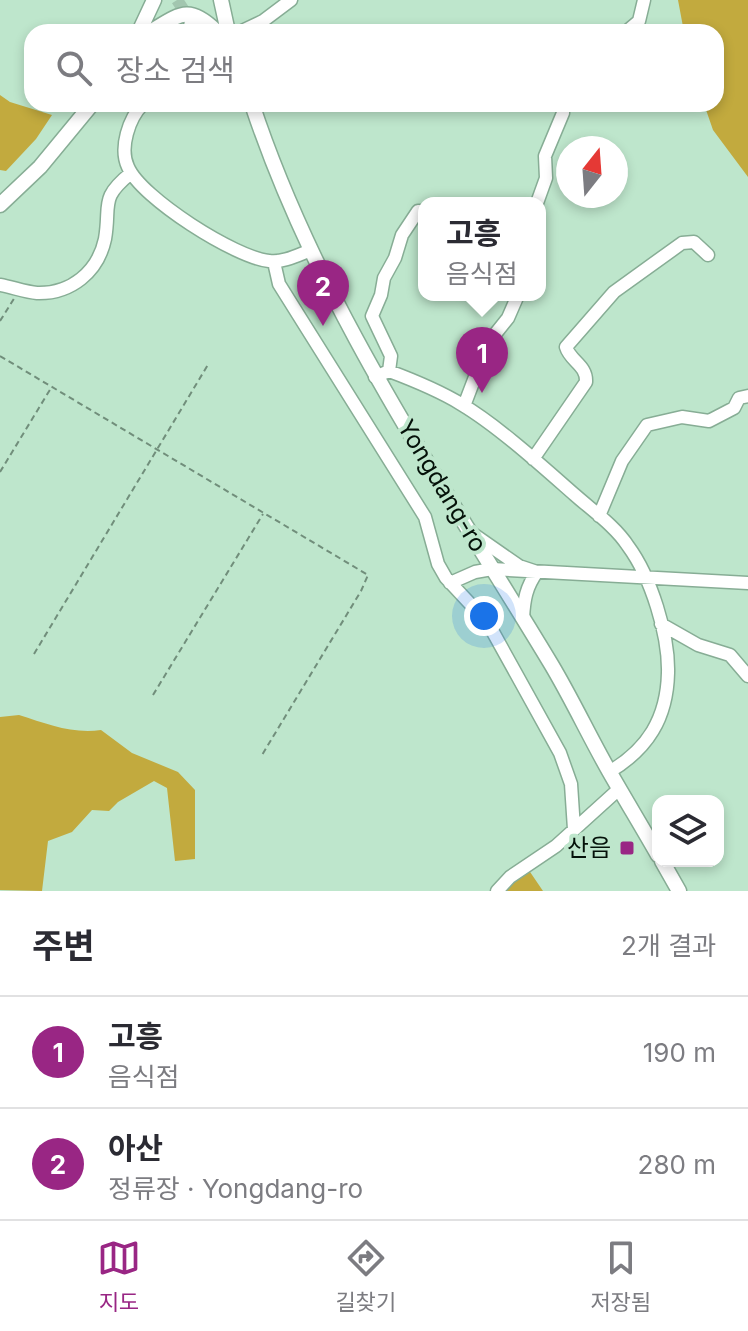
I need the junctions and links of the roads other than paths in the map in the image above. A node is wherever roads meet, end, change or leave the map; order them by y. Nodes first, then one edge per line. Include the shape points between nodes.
1 (154, 0) edge
2 (221, 0) edge
3 (291, 0) edge
4 (644, 0) edge
5 (143, 24) edge
6 (164, 24) edge
7 (208, 24) edge
8 (226, 24) edge
9 (257, 24) edge
10 (635, 24) edge
11 (85, 112) edge
12 (137, 112) edge
13 (255, 112) edge
14 (563, 112) edge
15 (131, 173) junction
16 (539, 197) edge
17 (0, 205) edge
18 (418, 211) edge
19 (311, 250) junction
20 (708, 255) dead end
21 (274, 262) junction
22 (0, 285) edge
23 (515, 301) edge
24 (382, 374) junction
25 (748, 396) edge
26 (464, 406) junction
27 (533, 459) junction
28 (599, 516) junction
29 (469, 532) junction
30 (492, 569) junction
31 (537, 572) junction
32 (645, 579) junction
33 (450, 583) junction
34 (748, 583) edge
35 (523, 618) junction
36 (661, 624) junction
37 (748, 676) edge
38 (609, 772) junction
39 (619, 789) junction
40 (574, 829) junction
41 (652, 845) edge
42 (665, 867) edge
43 (497, 891) edge
44 (679, 891) edge

1 - 5 main road
2 - 8 main road
3 - 9 street
4 - 10 street
6 - 7 main road via 189,14
11 - 17 main road
12 - 15 street via 125,153
13 - 19 main road, Yongdang-ro
14 - 16 street via 545,156 546,178
15 - 21 street via 144,189 225,247
15 - 22 street via 109,195 101,249 83,279 37,293
18 - 24 street via 402,235 372,316 391,356
19 - 21 street
19 - 24 main road, Yongdang-ro
20 - 27 street via 694,242 682,243 603,302 566,347 584,369 586,382
21 - 33 street via 279,284 425,517 438,564
23 - 26 street via 488,343
24 - 26 street
24 - 29 main road, Yongdang-ro
25 - 28 street via 709,421 682,417 647,425 622,461
26 - 27 street
27 - 28 street
28 - 32 street via 627,543
29 - 30 main road, Yongdang-ro
29 - 31 street
30 - 31 street
30 - 33 street
30 - 35 main road, Yongdang-ro
31 - 32 street
31 - 35 street via 529,583
32 - 34 street
32 - 36 street
33 - 40 street via 488,623 560,753 571,784
35 - 38 main road, Yongdang-ro
36 - 37 street via 730,655
36 - 38 street via 668,658 665,704 637,754
38 - 39 main road, Yongdang-ro
39 - 40 street
39 - 41 main road, Yongdang-ro
40 - 43 street
42 - 44 main road

